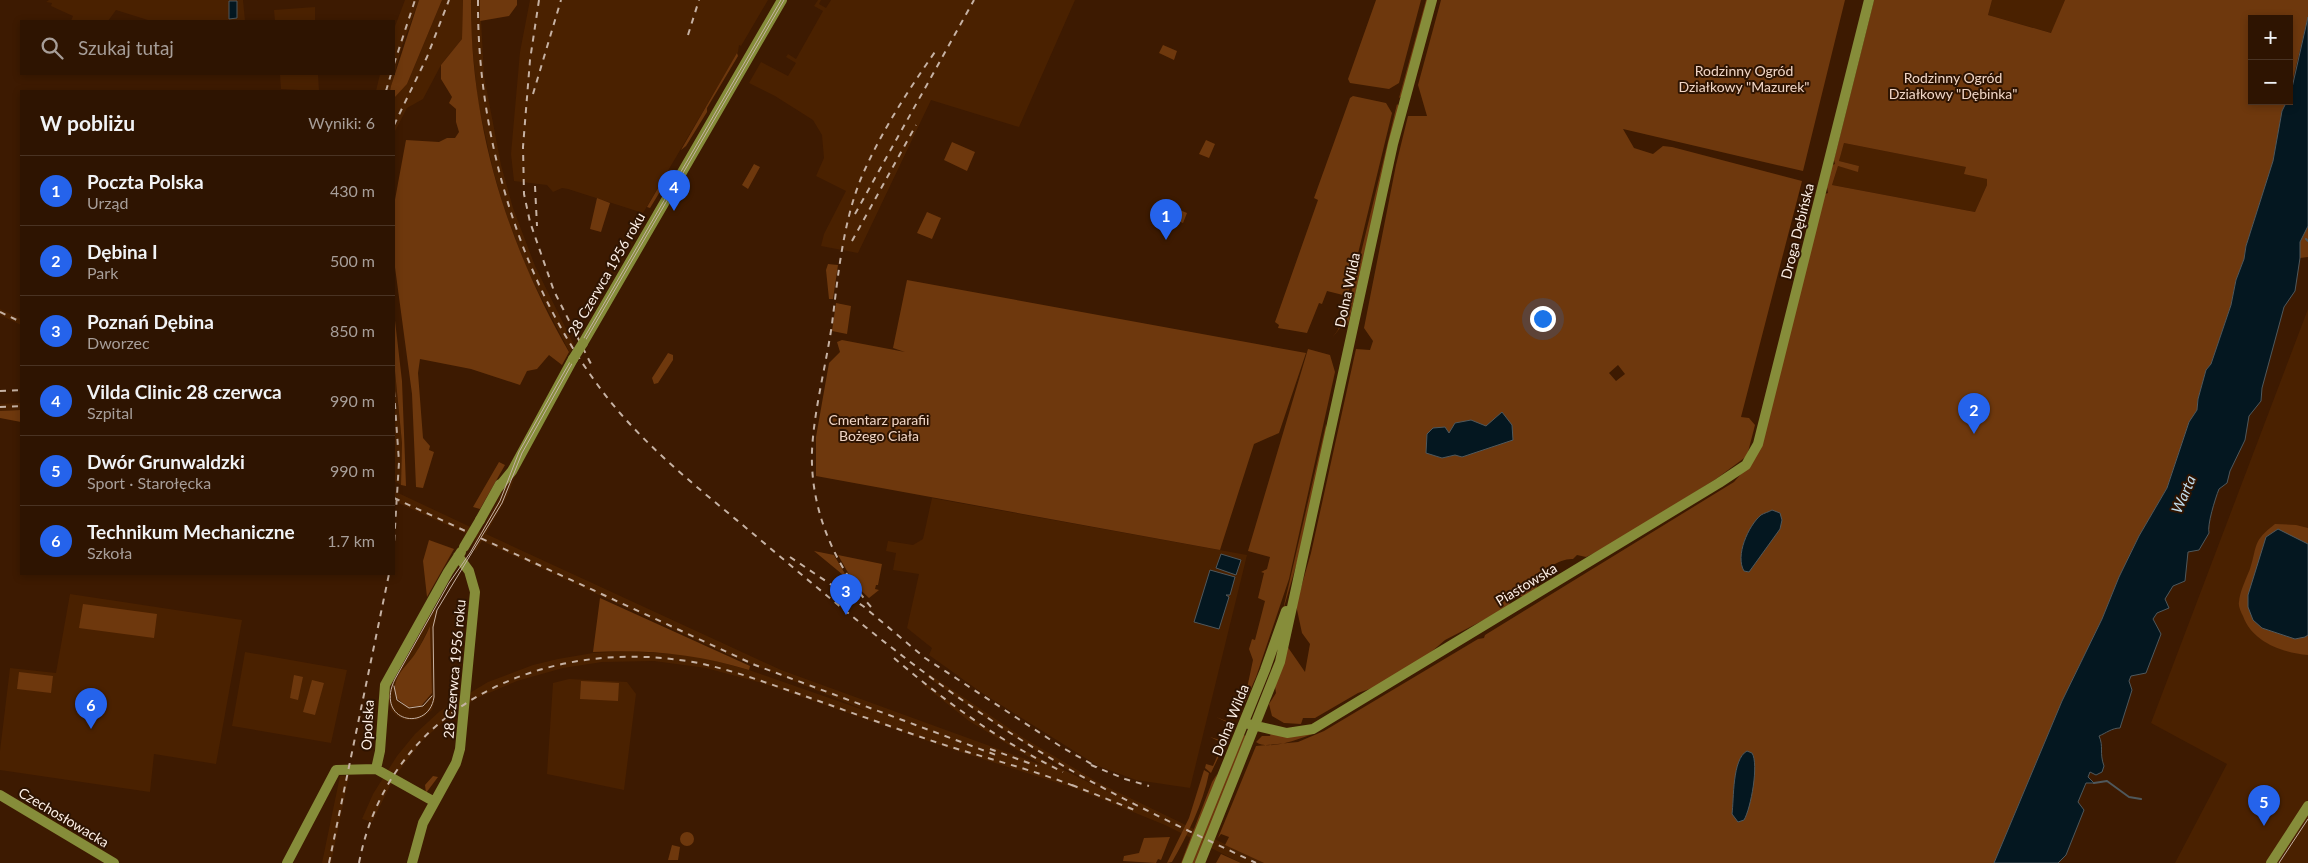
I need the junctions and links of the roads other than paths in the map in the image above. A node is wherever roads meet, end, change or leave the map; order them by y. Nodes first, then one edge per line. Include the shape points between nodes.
1 (782, 0) edge
2 (1432, 0) edge
3 (1869, 0) edge
4 (1746, 465) joint
5 (458, 556) junction
6 (1296, 587) junction
7 (1244, 723) junction
8 (1257, 723) junction
9 (376, 769) junction
10 (0, 795) edge
11 (434, 801) junction
12 (2308, 806) edge
13 (114, 863) edge
14 (286, 863) edge
15 (412, 863) edge
16 (1187, 863) edge
17 (1200, 863) edge
18 (2271, 863) edge

1 - 5 street, 28 Czerwca 1956 roku, bridge via 509,475
2 - 6 street, Dolna Wilda via 1393,144
3 - 4 street, Droga Dębińska via 1758,444
4 - 8 street, Piastowska via 1309,731 1292,734
5 - 9 street, Opolska via 384,687 380,754
5 - 11 street, 28 Czerwca 1956 roku via 470,575 475,592 461,741 457,761
6 - 7 street, Dolna Wilda
6 - 8 street, Dolna Wilda via 1280,662
7 - 8 street, Piastowska
7 - 16 street, Dolna Wilda
8 - 17 street, Dolna Wilda
9 - 11 street
9 - 14 street, Opolska via 340,769 333,772
10 - 13 street, Czechosłowacka
11 - 15 street, 28 Czerwca 1956 roku via 418,836
12 - 18 street

